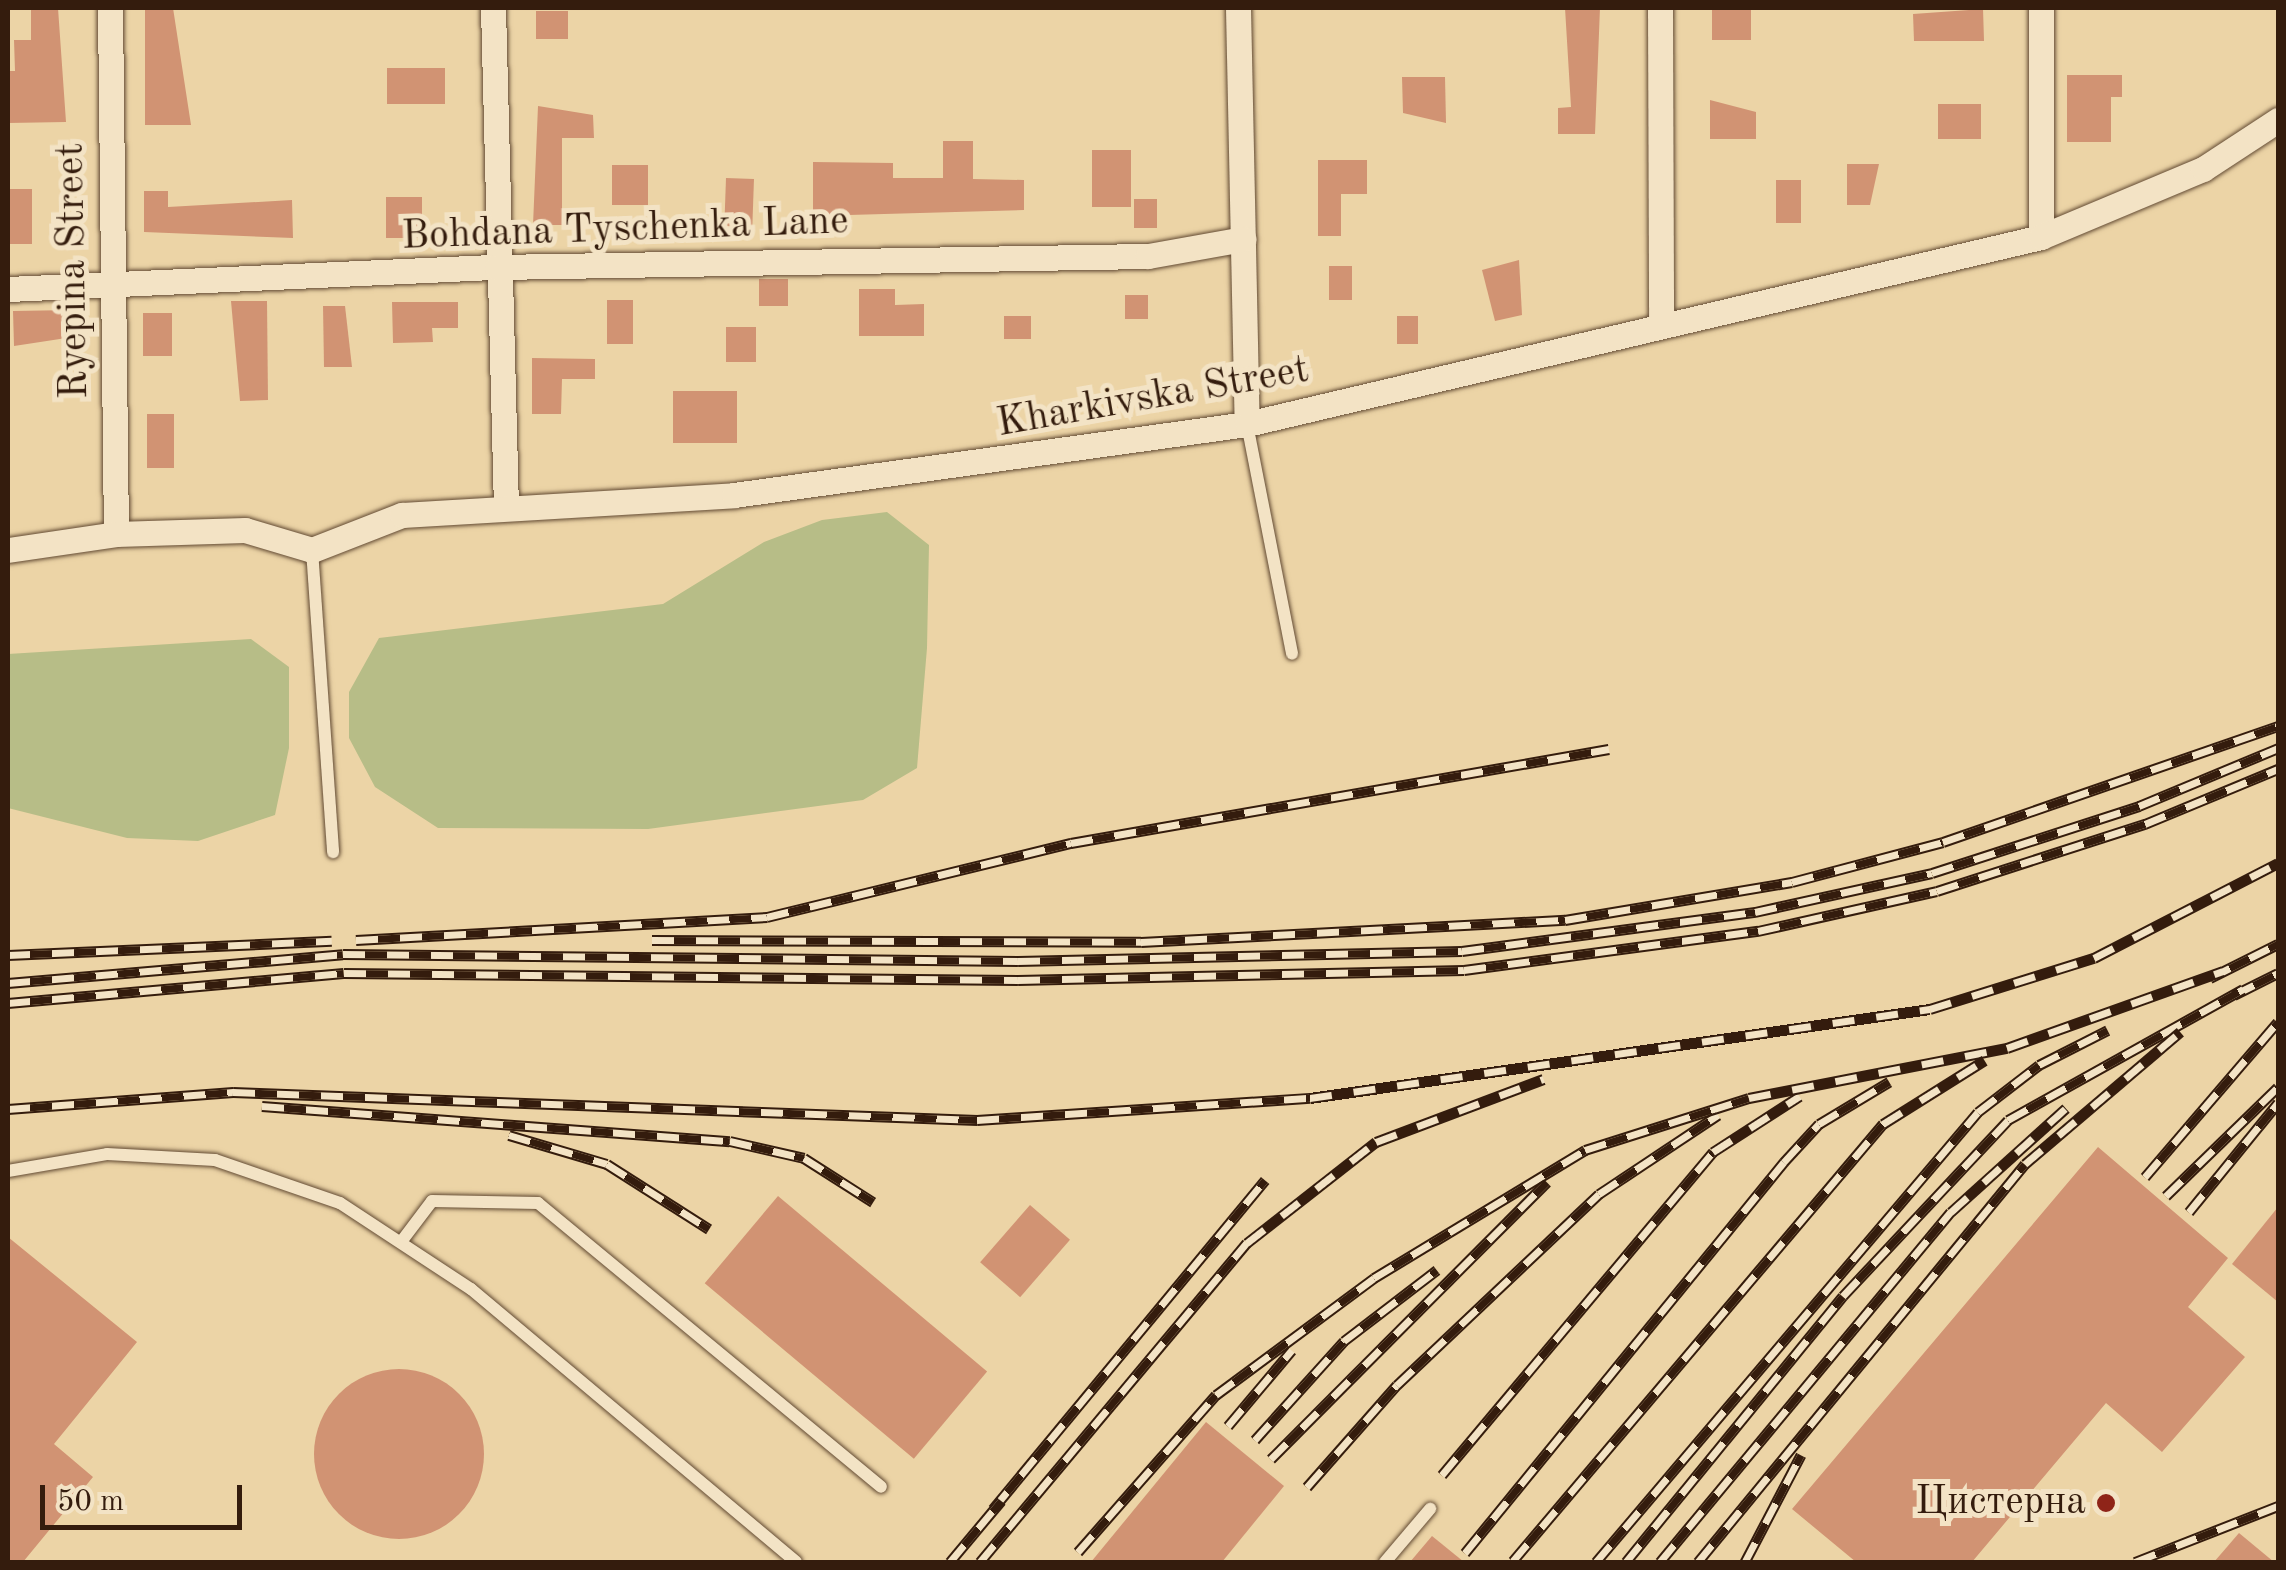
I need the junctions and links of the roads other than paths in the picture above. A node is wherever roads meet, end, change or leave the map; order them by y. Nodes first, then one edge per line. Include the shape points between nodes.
1 (110, 8) edge
2 (493, 8) edge
3 (1238, 8) edge
4 (1660, 8) edge
5 (2041, 8) edge
6 (2278, 120) edge
7 (2041, 237) junction
8 (1244, 239) junction
9 (497, 267) junction
10 (8, 289) edge
11 (110, 290) junction
12 (1661, 320) junction
13 (1248, 424) junction
14 (506, 508) junction
15 (116, 534) junction
16 (8, 550) edge
17 (312, 550) junction
18 (1292, 654) dead end
19 (334, 852) dead end
20 (8, 1172) edge
21 (404, 1238) junction
22 (881, 1486) dead end
23 (1430, 1509) dead end
24 (796, 1562) edge
25 (1386, 1562) edge

1 - 11 street, Ryepina Street
2 - 9 street
3 - 8 street
4 - 12 street
5 - 7 street
6 - 7 street, Kharkivska Street via 2203,169
7 - 12 street, Kharkivska Street
8 - 9 street, Bohdana Tyschenka Lane via 1148,256
8 - 13 street
9 - 11 street, Bohdana Tyschenka Lane
9 - 14 street
10 - 11 street, Bohdana Tyschenka Lane
11 - 15 street, Ryepina Street
12 - 13 street, Kharkivska Street
13 - 14 street, Kharkivska Street via 955,470
13 - 18 lane
14 - 17 street, Kharkivska Street via 402,515
15 - 16 street
15 - 17 street via 245,530
17 - 19 lane
20 - 21 lane via 106,1154 216,1160 340,1203
21 - 22 lane via 432,1201 538,1203
21 - 24 lane
23 - 25 lane

